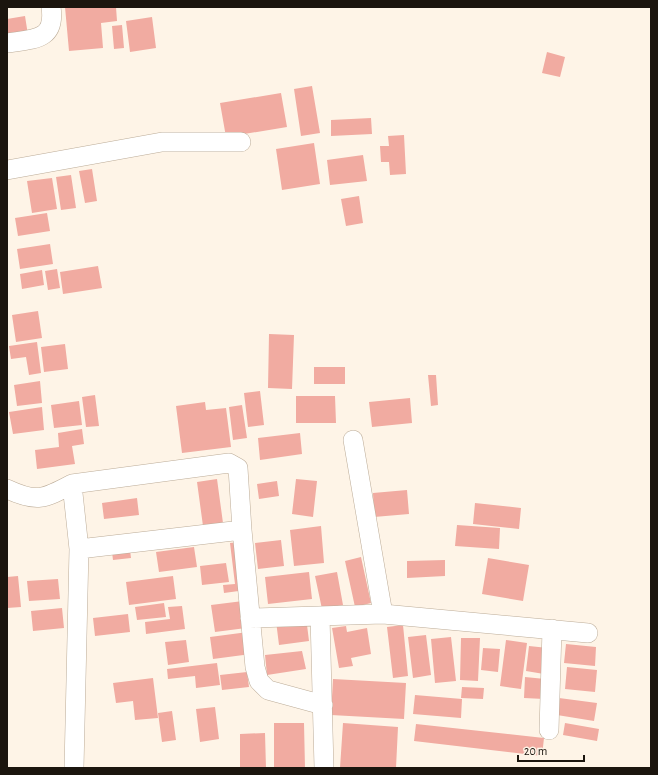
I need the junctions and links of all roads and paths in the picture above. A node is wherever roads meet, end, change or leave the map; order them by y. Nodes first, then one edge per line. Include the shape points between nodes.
1 (51, 7) edge
2 (7, 43) edge
3 (241, 142) dead end
4 (7, 170) edge
5 (354, 440) dead end
6 (72, 484) junction
7 (7, 489) edge
8 (242, 530) junction
9 (79, 549) junction
10 (383, 614) junction
11 (320, 616) junction
12 (250, 618) junction
13 (552, 629) junction
14 (588, 633) dead end
15 (323, 705) junction
16 (549, 730) dead end
17 (74, 768) edge
18 (324, 768) edge

1 - 2 street via 53,20 47,32 39,38
3 - 4 street via 162,142
5 - 10 street
6 - 7 street via 50,496 37,498 24,497
6 - 8 street via 229,463 238,468
6 - 9 street
8 - 9 street
8 - 12 street
9 - 17 street
10 - 11 street
10 - 13 street
11 - 12 street
11 - 15 street
12 - 15 street via 259,681 268,690
13 - 14 street
13 - 16 street
15 - 18 street

